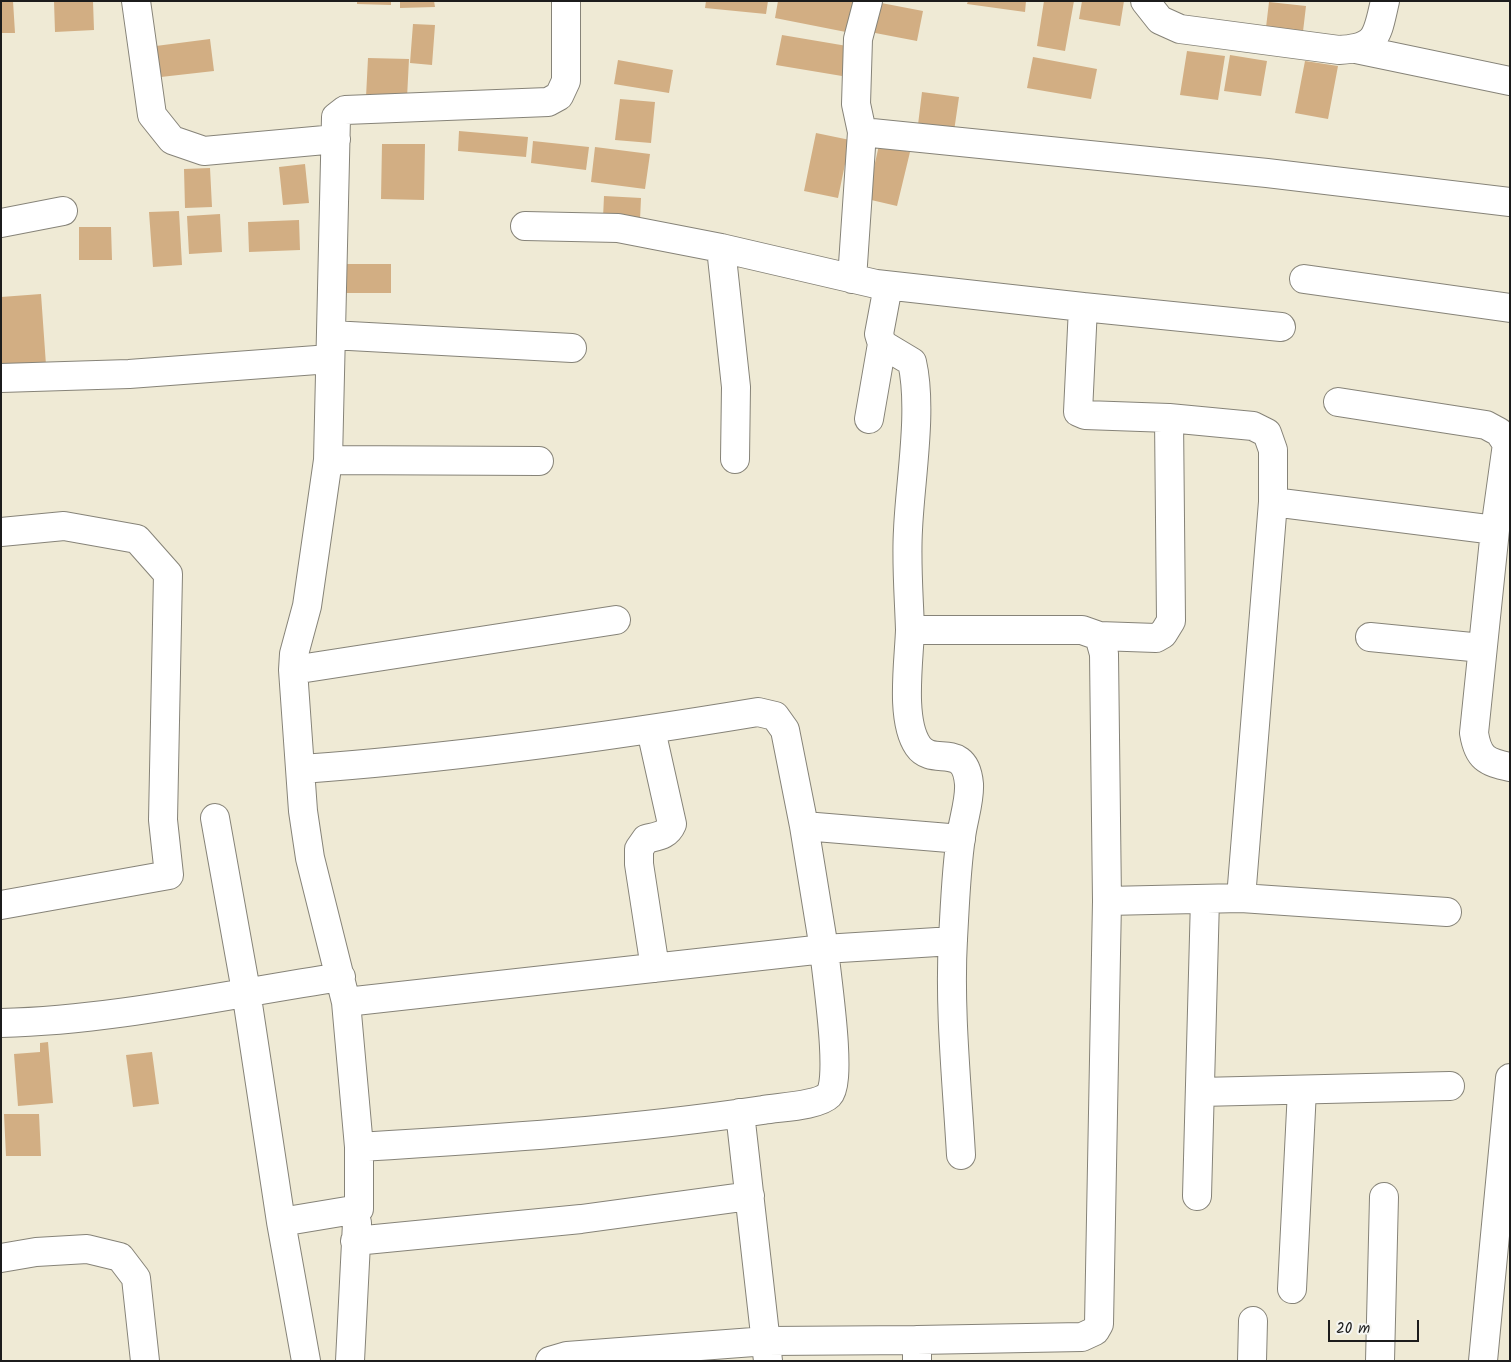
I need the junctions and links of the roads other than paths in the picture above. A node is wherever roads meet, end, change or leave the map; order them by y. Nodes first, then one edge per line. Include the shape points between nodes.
1 (136, 1) edge
2 (566, 1) edge
3 (868, 1) edge
4 (1145, 1) edge
5 (1385, 1) edge
6 (1356, 49) junction
7 (1510, 81) edge
8 (862, 132) junction
9 (336, 139) junction
10 (1510, 202) edge
11 (63, 211) dead end
12 (1, 223) edge
13 (525, 226) dead end
14 (721, 248) junction
15 (852, 279) junction
16 (1304, 279) dead end
17 (888, 286) junction
18 (1083, 307) junction
19 (1510, 308) edge
20 (1281, 327) dead end
21 (882, 344) junction
22 (331, 347) junction
23 (572, 348) dead end
24 (1, 378) edge
25 (1338, 402) dead end
26 (1169, 418) junction
27 (869, 420) dead end
28 (1508, 444) edge
29 (735, 459) dead end
30 (328, 460) junction
31 (539, 461) dead end
32 (1273, 502) junction
33 (1495, 530) junction
34 (1, 532) edge
35 (616, 620) dead end
36 (910, 630) junction
37 (1099, 636) junction
38 (1370, 637) dead end
39 (1482, 648) junction
40 (293, 670) junction
41 (651, 730) junction
42 (1510, 767) edge
43 (302, 769) junction
44 (215, 818) dead end
45 (804, 826) junction
46 (961, 839) junction
47 (1241, 898) junction
48 (1204, 899) junction
49 (1107, 900) junction
50 (1, 905) edge
51 (1447, 912) dead end
52 (953, 941) junction
53 (824, 949) junction
54 (655, 968) junction
55 (344, 990) junction
56 (246, 991) junction
57 (1, 1023) edge
58 (1510, 1078) edge
59 (1450, 1086) dead end
60 (1509, 1086) edge
61 (1302, 1090) junction
62 (1200, 1092) junction
63 (740, 1113) junction
64 (359, 1147) junction
65 (961, 1155) dead end
66 (750, 1196) junction
67 (1197, 1196) dead end
68 (1384, 1197) dead end
69 (359, 1209) junction
70 (281, 1222) junction
71 (355, 1241) junction
72 (1, 1258) edge
73 (1292, 1289) dead end
74 (1253, 1321) dead end
75 (917, 1350) edge
76 (768, 1351) edge
77 (145, 1361) edge
78 (306, 1361) edge
79 (350, 1361) edge
80 (550, 1361) edge
81 (1252, 1361) edge
82 (1380, 1361) edge
83 (1483, 1361) edge

1 - 9 street via 152,115 172,140 204,151
2 - 9 street via 566,81 559,96 548,102 345,110 336,117
3 - 8 street via 858,40 856,104
4 - 6 street via 1160,20 1180,29 1339,50
5 - 6 street via 1377,36 1368,45
6 - 7 street
8 - 10 street via 1267,173
8 - 15 street
9 - 22 street
11 - 12 street
13 - 14 street via 618,228
14 - 15 street
14 - 29 street via 736,387
15 - 17 street
16 - 19 street
17 - 18 street
17 - 21 street via 879,334
18 - 20 street
18 - 26 street via 1078,412 1085,415
21 - 27 street
21 - 36 street via 912,362 915,376 915,434 908,532
22 - 23 street
22 - 24 street via 138,373
22 - 30 street
25 - 28 street via 1486,425 1499,432
26 - 32 street via 1253,426 1267,433 1273,450
26 - 37 street via 1171,621 1164,634 1156,638
28 - 33 street
30 - 31 street
30 - 40 street via 307,606
32 - 33 street
32 - 47 street
33 - 39 street
34 - 50 street via 64,526 138,539 168,574 163,820 169,875
35 - 40 street
36 - 37 street via 1082,630
36 - 46 street via 908,708 911,731 918,747 930,754 954,757 965,766 969,786
37 - 49 street via 1104,654
38 - 39 street
39 - 42 street via 1474,733 1476,748 1486,761
40 - 43 street
41 - 43 street via 594,739
41 - 45 street via 758,712 775,716 785,730
41 - 54 street via 672,824 669,831 646,839 639,849
43 - 55 street via 303,811 310,858
44 - 56 street
45 - 46 street
45 - 53 street
46 - 52 street
47 - 48 street
47 - 51 street
48 - 49 street
48 - 62 street
49 - 75 street via 1099,1324 1095,1332 1082,1337
52 - 53 street
52 - 65 street
53 - 54 street
53 - 63 street via 836,1063 835,1084 829,1095 817,1102
54 - 55 street
55 - 56 street
55 - 64 street
56 - 57 street via 146,1008
56 - 70 street
58 - 60 street
59 - 61 street
60 - 83 street
61 - 62 street
61 - 73 street
62 - 67 street
63 - 64 street via 512,1138
63 - 66 street
64 - 69 street
66 - 71 street via 571,1220
66 - 76 street
68 - 82 street
69 - 70 street
69 - 71 street
70 - 78 street
71 - 79 street
72 - 77 street via 87,1249 120,1257 136,1278
74 - 81 street
75 - 76 street
76 - 80 street via 567,1356

